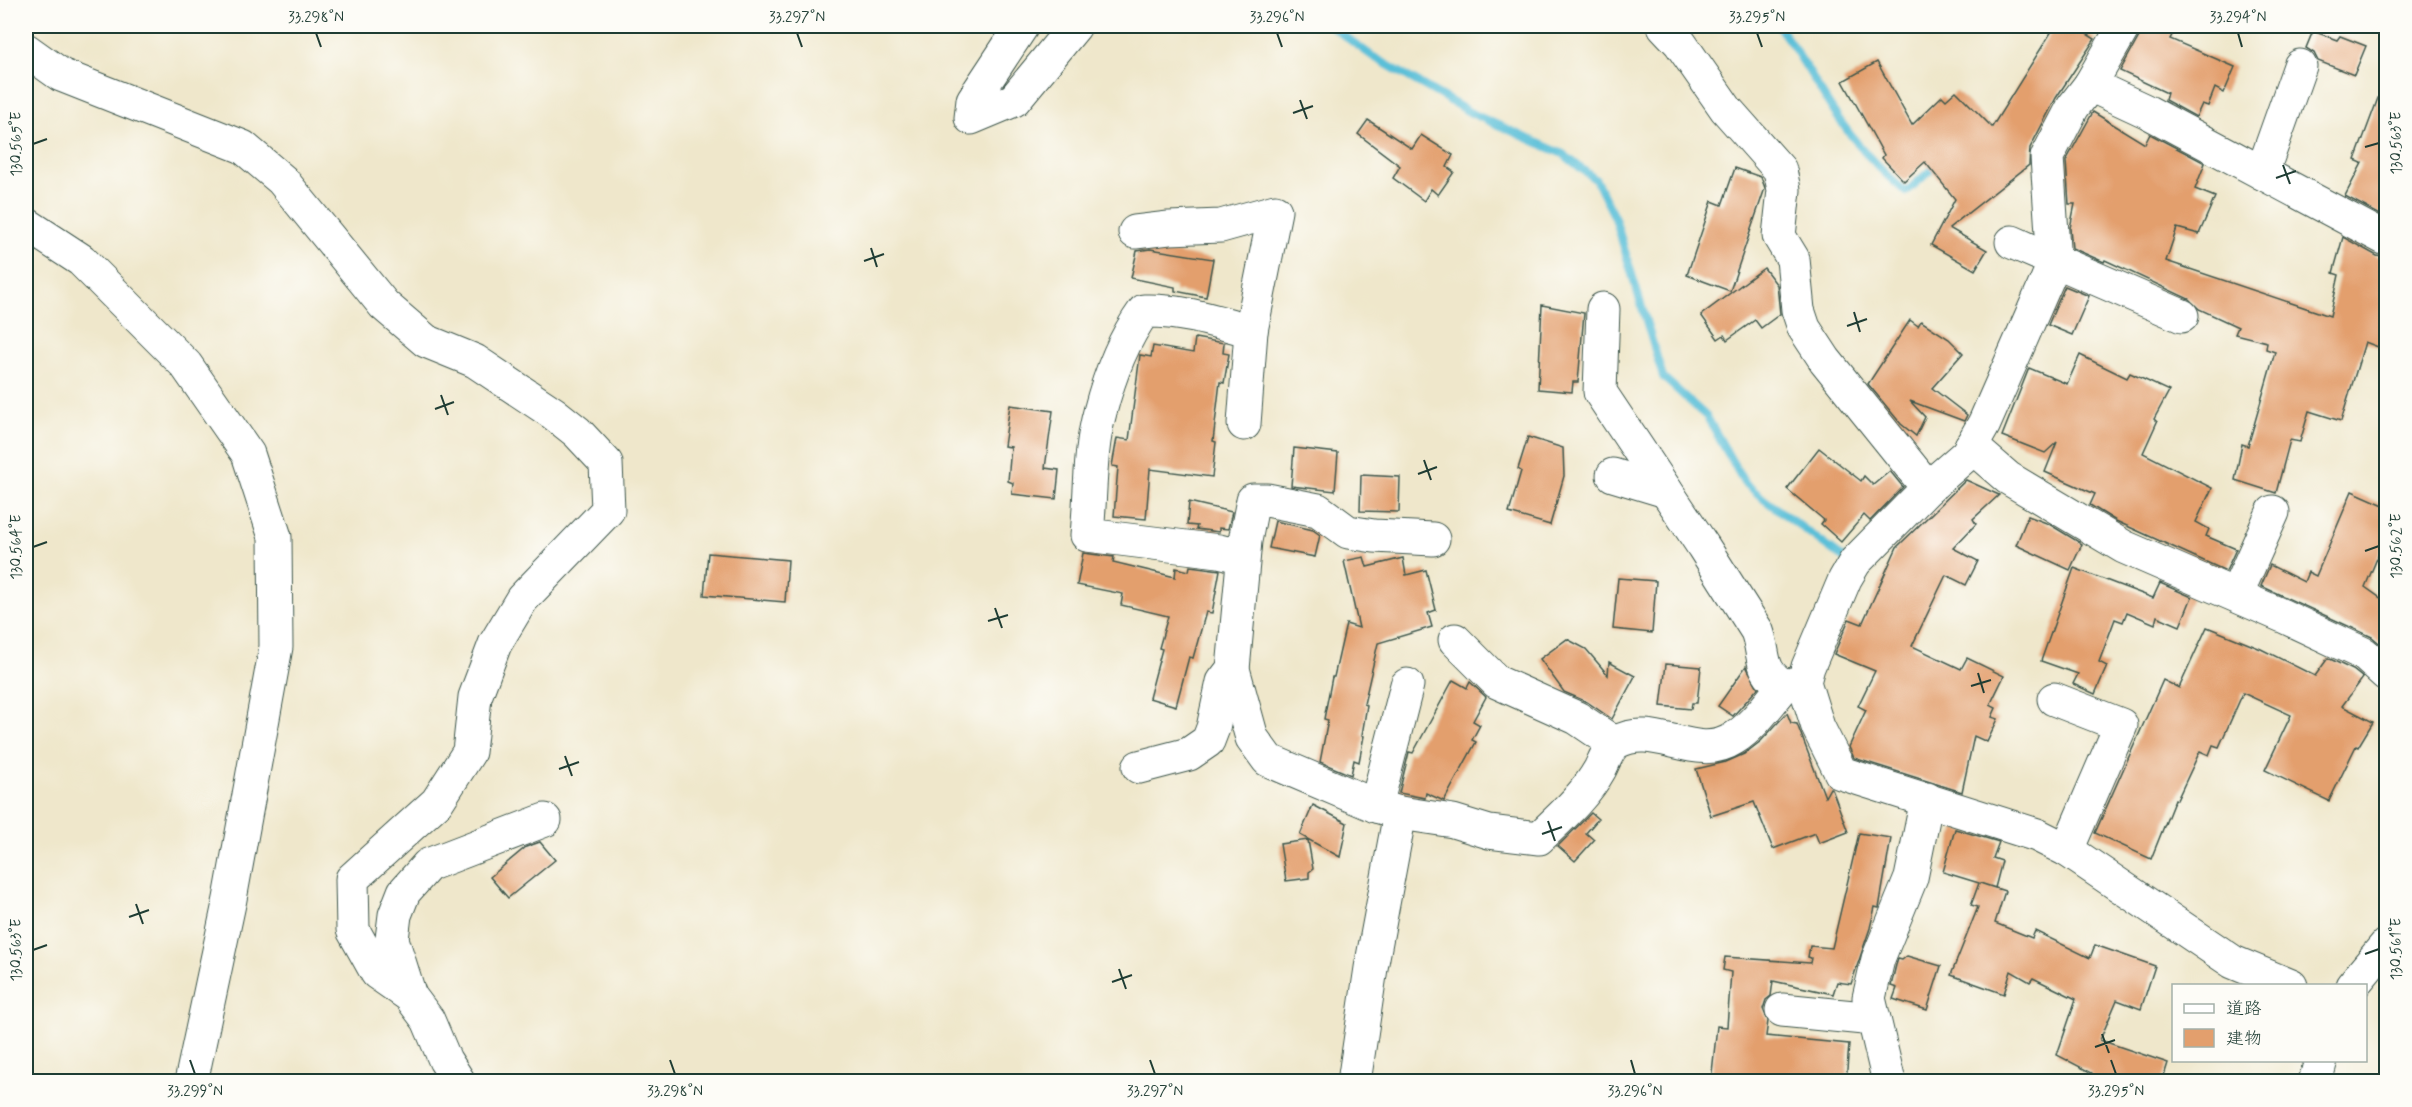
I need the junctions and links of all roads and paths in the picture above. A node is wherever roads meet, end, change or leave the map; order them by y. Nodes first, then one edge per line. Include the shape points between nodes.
1 (1022, 26) edge
2 (1075, 26) edge
3 (1664, 26) edge
4 (2124, 26) edge
5 (26, 50) edge
6 (2300, 66) dead end
7 (2090, 85) junction
8 (2262, 173) junction
9 (26, 224) edge
10 (1135, 232) dead end
11 (2386, 239) edge
12 (2012, 242) dead end
13 (2054, 260) junction
14 (1604, 309) dead end
15 (2182, 316) dead end
16 (1251, 331) junction
17 (1244, 424) dead end
18 (1971, 446) junction
19 (1612, 475) dead end
20 (1928, 488) junction
21 (1666, 491) junction
22 (2273, 512) dead end
23 (1433, 539) dead end
24 (1243, 557) junction
25 (2236, 596) junction
26 (1455, 640) dead end
27 (1233, 669) junction
28 (2386, 674) edge
29 (1794, 684) junction
30 (1407, 685) dead end
31 (2054, 699) dead end
32 (1614, 743) junction
33 (1139, 767) dead end
34 (1927, 799) junction
35 (1388, 809) junction
36 (545, 820) dead end
37 (2067, 850) junction
38 (2386, 945) edge
39 (2286, 984) edge
40 (2354, 984) edge
41 (410, 996) junction
42 (1782, 1010) dead end
43 (1874, 1019) junction
44 (2320, 1062) edge
45 (191, 1082) edge
46 (459, 1082) edge
47 (1354, 1082) edge
48 (1888, 1082) edge
49 (2315, 1082) edge

1 - 2 street via 973,100 971,118 1014,100
3 - 20 street via 1726,110 1780,170 1784,190 1779,236 1793,259 1798,310 1804,328 1825,360
4 - 7 street
5 - 41 street via 61,75 243,147 282,180 384,305 426,341 474,361 553,413 606,463 608,510 522,600 495,644 475,698 469,752 437,802 352,879 353,930 377,973
6 - 8 street
7 - 8 street
7 - 13 street via 2073,107 2047,157
8 - 11 street
9 - 45 street via 81,260 186,365 248,454 275,537 276,647 230,899
10 - 16 street via 1221,226 1275,212
12 - 13 street
13 - 15 street
13 - 18 street
14 - 21 street via 1600,392
16 - 17 street
16 - 24 street via 1187,314 1144,311 1122,350 1099,412 1087,535
18 - 20 street
18 - 25 street via 2008,478 2124,547
19 - 21 street
20 - 29 street via 1855,562
21 - 29 street via 1757,632 1767,673
22 - 25 street
23 - 24 street via 1348,532 1318,510 1253,500
24 - 27 street
25 - 28 street via 2364,654
26 - 32 street via 1497,682 1577,718
27 - 33 street via 1223,682 1208,741 1189,754
27 - 35 street via 1252,738 1268,760
29 - 32 street via 1752,725 1731,740 1711,747 1683,745 1648,735
29 - 34 street via 1841,773
30 - 35 street
31 - 37 street via 2121,725
32 - 35 street via 1578,799 1539,838 1489,832
34 - 37 street via 2037,835
34 - 43 street via 1911,878 1878,959 1869,998
35 - 47 street
36 - 41 street via 428,865 404,892 395,915 392,939
37 - 39 street via 2233,962
38 - 40 street
41 - 46 street via 428,1020
42 - 43 street
43 - 48 street
44 - 49 street

